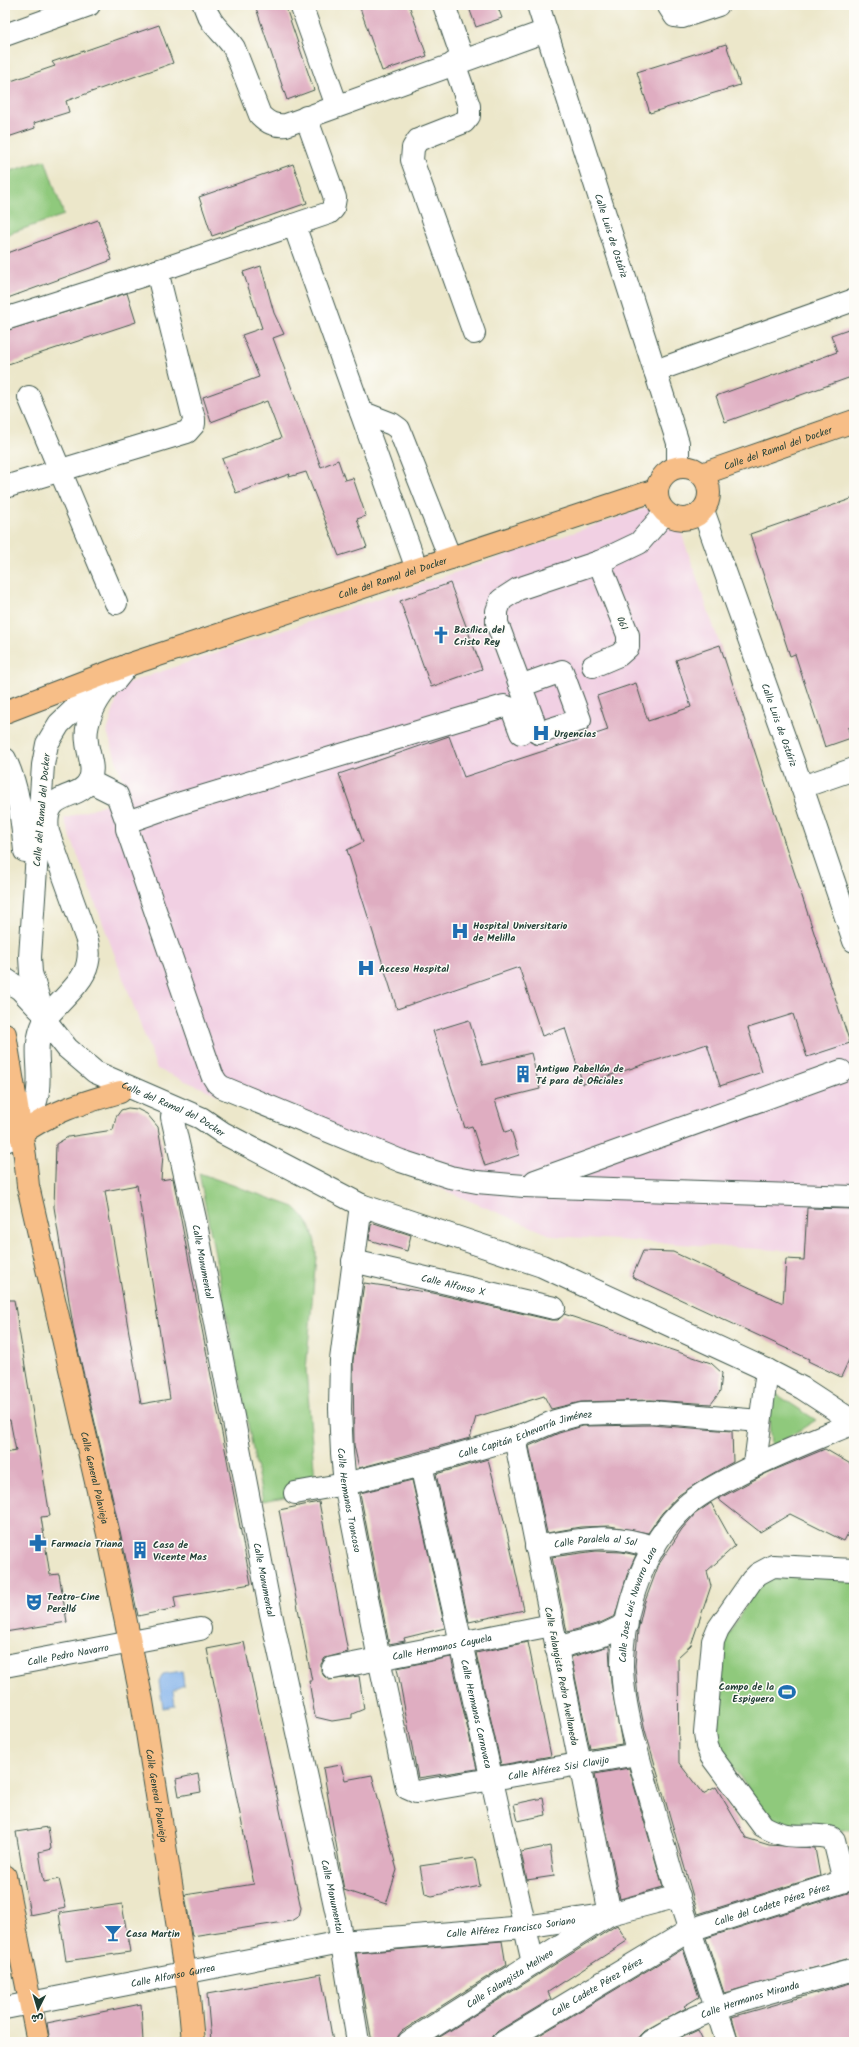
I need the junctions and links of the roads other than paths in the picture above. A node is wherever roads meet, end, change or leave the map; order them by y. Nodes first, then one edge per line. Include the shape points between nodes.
1 (89, 5) edge
2 (204, 5) edge
3 (302, 5) edge
4 (444, 5) edge
5 (538, 5) edge
6 (668, 5) edge
7 (718, 5) edge
8 (546, 31) junction
9 (5, 35) edge
10 (459, 61) junction
11 (337, 106) junction
12 (306, 117) junction
13 (294, 225) junction
14 (157, 271) junction
15 (854, 300) edge
16 (5, 319) edge
17 (474, 333) dead end
18 (655, 371) junction
19 (29, 397) dead end
20 (361, 412) junction
21 (854, 421) edge
22 (678, 467) junction
23 (60, 469) junction
24 (702, 474) junction
25 (5, 486) edge
26 (656, 490) junction
27 (703, 510) junction
28 (665, 513) junction
29 (433, 515) junction
30 (402, 525) junction
31 (450, 558) junction
32 (599, 562) junction
33 (417, 569) junction
34 (116, 603) dead end
35 (128, 665) junction
36 (593, 666) dead end
37 (110, 684) junction
38 (520, 686) dead end
39 (5, 712) edge
40 (5, 723) edge
41 (521, 733) dead end
42 (5, 760) edge
43 (854, 769) edge
44 (89, 781) junction
45 (802, 787) junction
46 (127, 822) junction
47 (854, 940) edge
48 (12, 984) edge
49 (42, 1024) junction
50 (5, 1034) edge
51 (841, 1071) dead end
52 (120, 1092) junction
53 (172, 1117) junction
54 (223, 1133) junction
55 (13, 1138) edge
56 (524, 1186) junction
57 (854, 1197) edge
58 (360, 1205) junction
59 (353, 1261) junction
60 (554, 1308) dead end
61 (767, 1370) junction
62 (760, 1421) junction
63 (854, 1423) edge
64 (515, 1438) junction
65 (756, 1464) junction
66 (421, 1465) junction
67 (345, 1484) junction
68 (295, 1493) dead end
69 (536, 1547) junction
70 (654, 1548) junction
71 (854, 1570) edge
72 (627, 1624) junction
73 (552, 1625) junction
74 (200, 1630) dead end
75 (130, 1643) junction
76 (461, 1643) junction
77 (556, 1648) junction
78 (379, 1659) junction
79 (5, 1666) edge
80 (333, 1668) dead end
81 (637, 1754) junction
82 (580, 1764) junction
83 (492, 1779) junction
84 (409, 1790) joint
85 (5, 1876) edge
86 (849, 1880) edge
87 (679, 1896) junction
88 (610, 1914) junction
89 (525, 1927) junction
90 (690, 1930) junction
91 (341, 1942) junction
92 (533, 1963) junction
93 (854, 1969) edge
94 (184, 1973) junction
95 (30, 2003) junction
96 (5, 2008) edge
97 (717, 2009) junction
98 (38, 2042) edge
99 (193, 2042) edge
100 (358, 2042) edge
101 (409, 2042) edge
102 (504, 2042) edge
103 (650, 2042) edge
104 (727, 2042) edge

1 - 9 street
2 - 12 street via 212,24 228,38 234,48 260,115 267,122 277,125 286,125
3 - 11 street
4 - 10 street
5 - 8 street, Calle Luis de Ostáriz
6 - 7 street via 675,16 682,17
8 - 10 street
8 - 18 street, Calle Luis de Ostáriz
10 - 11 street
10 - 17 street via 469,116 464,122 418,140 413,148 412,160
11 - 12 street
12 - 13 street via 335,203 329,213
13 - 14 street
13 - 20 street
14 - 16 street
14 - 23 street via 194,424 187,432
15 - 18 street
18 - 22 street, Calle Luis de Ostáriz via 678,443
19 - 23 street
20 - 29 street via 399,429
20 - 30 street
21 - 24 main road, Calle del Ramal del Docker
22 - 24 main road via 691,468
22 - 26 main road via 661,478
23 - 25 street
23 - 34 street
24 - 27 main road via 709,496
26 - 28 main road via 660,507
26 - 31 main road, Calle del Ramal del Docker
27 - 28 main road via 689,519 672,518
27 - 45 street, Calle Luis de Ostáriz
28 - 32 street via 639,543
29 - 30 street
29 - 31 street
30 - 33 street
31 - 33 main road, Calle del Ramal del Docker
32 - 36 street, 061 via 628,634 628,648 619,655
32 - 38 street via 518,589 501,600 497,611 497,623
33 - 35 main road, Calle del Ramal del Docker
35 - 37 street, Calle del Ramal del Docker
35 - 39 main road, Calle del Ramal del Docker
35 - 40 main road, Calle del Ramal del Docker via 97,686
37 - 44 street via 95,706 87,730 86,742 92,767
37 - 49 street, Calle del Ramal del Docker via 71,710 47,744 41,780 30,957
41 - 46 street via 512,709 504,706 178,804
42 - 48 street, Calle del Ramal del Docker via 11,771 23,823 25,858 19,975
43 - 45 street
44 - 46 street via 117,795
44 - 49 street via 81,789 61,797 48,815 48,832 87,940 89,956 85,974
45 - 47 street, Calle Luis de Ostáriz
46 - 56 street via 127,829 217,1084 401,1162 450,1177
48 - 49 street, Calle del Ramal del Docker via 30,1025
49 - 52 street, Calle del Ramal del Docker via 65,1067
49 - 54 street, Calle del Ramal del Docker via 95,1072 201,1118
49 - 55 street via 36,1050 38,1090 33,1110
50 - 55 main road, Calle General Polavieja
51 - 56 street
52 - 53 street, Calle del Ramal del Docker
52 - 55 main road via 53,1115
53 - 54 street, Calle del Ramal del Docker via 178,1123 204,1134
53 - 91 street, Calle Monumental via 270,1614
54 - 58 street
55 - 75 main road, Calle General Polavieja via 25,1156 28,1186 108,1534
56 - 57 street
58 - 59 street, Calle Hermanos Troncoso
58 - 61 street via 542,1266
59 - 60 street, Calle Alfonso X
59 - 67 street, Calle Hermanos Troncoso via 341,1360 340,1410
61 - 62 street
61 - 63 street via 802,1388
62 - 64 street, Calle Capitán Echevarría Jiménez via 651,1412 581,1414 556,1420
62 - 65 street
63 - 65 street, Calle Jose Luis Navarro Lara
64 - 66 street, Calle Capitán Echevarría Jiménez
64 - 69 street, Calle Falangista Pedro Avellaneda
65 - 70 street, Calle Jose Luis Navarro Lara via 704,1492 689,1504 664,1531
66 - 67 street, Calle Capitán Echevarría Jiménez
66 - 76 street, Calle Hermanos Carnovaca
67 - 68 street, Calle Capitán Echevarría Jiménez
67 - 78 street, Calle Hermanos Troncoso
69 - 70 street, Calle Paralela al Sol via 611,1537 626,1538
69 - 73 street, Calle Falangista Pedro Avellaneda
70 - 72 street, Calle Jose Luis Navarro Lara via 642,1572
71 - 86 street via 773,1566 752,1580 713,1641 705,1733 706,1746 711,1756 763,1826 787,1836 832,1838
72 - 77 street via 598,1636
72 - 81 street, Calle Jose Luis Navarro Lara via 623,1681
73 - 76 street, Calle Hermanos Cayuela
73 - 77 street, Calle Falangista Pedro Avellaneda
74 - 75 street, Calle Pedro Navarro
75 - 79 street, Calle Pedro Navarro
75 - 94 main road, Calle General Polavieja via 143,1709
76 - 78 street, Calle Hermanos Cayuela
76 - 83 street, Calle Hermanos Carnovaca
77 - 82 street, Calle Falangista Pedro Avellaneda
78 - 80 street, Calle Hermanos Cayuela
78 - 84 street, Calle Hermanos Troncoso
81 - 82 street, Calle Alférez Sisi Clavijo
81 - 87 street, Calle Jose Luis Navarro Lara
82 - 83 street, Calle Alférez Sisi Clavijo
82 - 88 street, Calle Falangista Pedro Avellaneda
83 - 84 street, Calle Alférez Sisi Clavijo via 416,1792
83 - 89 street, Calle Hermanos Carnovaca
85 - 95 main road
86 - 90 street, Calle del Cadete Pérez Pérez
87 - 88 street, Calle Alférez Francisco Soriano
87 - 90 street, Calle Jose Luis Navarro Lara
88 - 89 street, Calle Alférez Francisco Soriano
88 - 92 street, Calle Falangista Meliveo
89 - 91 street, Calle Alférez Francisco Soriano
89 - 92 street, Calle Hermanos Carnovaca
90 - 97 street, Calle Jose Luis Navarro Lara
90 - 102 street, Calle Cadete Pérez Pérez
91 - 94 street, Calle Alfonso Gurrea
91 - 100 street, Calle Monumental
92 - 101 street, Calle Falangista Meliveo
93 - 97 street, Calle Hermanos Miranda
94 - 95 street, Calle Alfonso Gurrea
94 - 99 main road, Calle General Polavieja
95 - 96 street, Calle Alfonso Gurrea
95 - 98 main road
97 - 103 street, Calle Hermanos Miranda via 685,2022
97 - 104 street, Calle Jose Luis Navarro Lara

